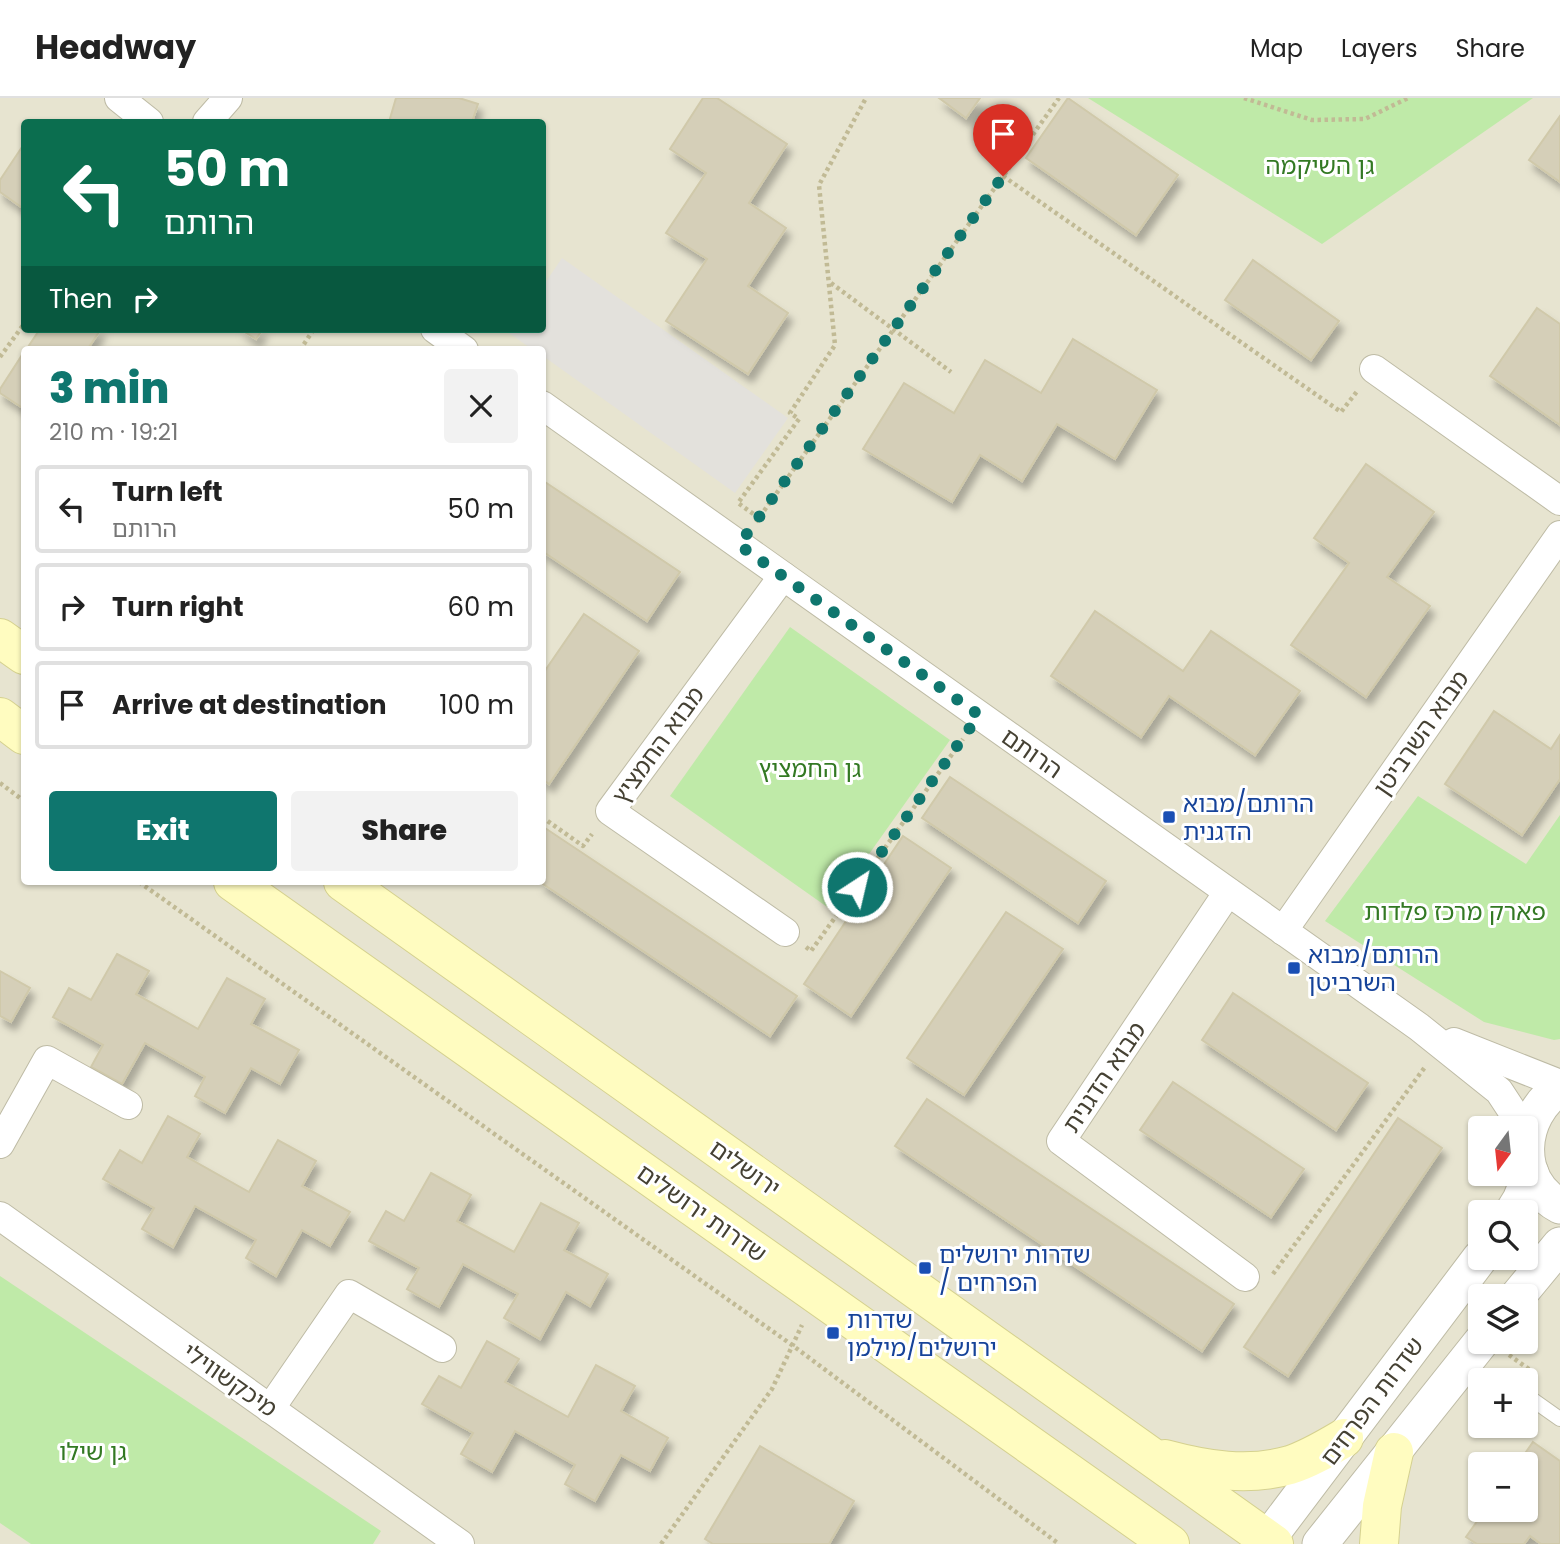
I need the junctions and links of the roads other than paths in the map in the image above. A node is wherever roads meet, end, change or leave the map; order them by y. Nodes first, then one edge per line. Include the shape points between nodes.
1 (119, 98) edge
2 (228, 98) edge
3 (145, 119) edge
4 (210, 119) edge
5 (441, 333) edge
6 (458, 346) edge
7 (1374, 369) road end
8 (546, 408) edge
9 (1560, 501) edge
10 (1560, 535) edge
11 (783, 576) junction
12 (0, 638) edge
13 (21, 653) edge
14 (0, 717) edge
15 (21, 733) edge
16 (237, 885) edge
17 (347, 885) edge
18 (1228, 892) junction
19 (1283, 931) junction
20 (785, 932) road end
21 (1419, 1027) junction
22 (1560, 1086) edge
23 (128, 1105) dead end
24 (1515, 1116) edge
25 (1534, 1116) edge
26 (0, 1144) edge
27 (1538, 1185) edge
28 (1560, 1206) edge
29 (0, 1216) edge
30 (1560, 1245) edge
31 (1471, 1270) edge
32 (1245, 1277) road end
33 (1528, 1284) edge
34 (442, 1348) dead end
35 (1484, 1354) edge
36 (1538, 1403) edge
37 (270, 1409) junction
38 (1560, 1419) edge
39 (1344, 1438) junction
40 (1394, 1452) junction
41 (1148, 1454) junction
42 (1164, 1541) edge
43 (1268, 1542) edge
44 (460, 1544) edge
45 (1320, 1544) edge
46 (1379, 1544) edge

1 - 3 street
2 - 4 street
5 - 6 street
7 - 9 street
8 - 11 street, הרותם
10 - 19 street, מבוא השרביטן
11 - 18 street, הרותם
11 - 20 street, מבוא החמציץ via 610,811
12 - 13 main road
14 - 15 main road
16 - 42 main road, שדרות ירושלים
17 - 41 main road, ירושלים
18 - 19 street, הרותם
18 - 32 street, מבוא הדגנית via 1061,1141
19 - 21 street, הרותם
21 - 22 street, הרותם
21 - 24 street, הרותם via 1499,1091
22 - 25 street
23 - 26 street via 47,1060
27 - 28 street
29 - 37 street, מיכקשווילי
30 - 33 street
31 - 39 street, שדרות הפרחים
34 - 37 street via 349,1294
35 - 40 street, שדרות הפרחים
36 - 38 lane
37 - 44 street, מיכקשווילי
39 - 41 main road via 1291,1465 1247,1472 1189,1466
39 - 43 street, שדרות הפרחים
40 - 45 street, שדרות הפרחים
40 - 46 main road
41 - 43 main road

